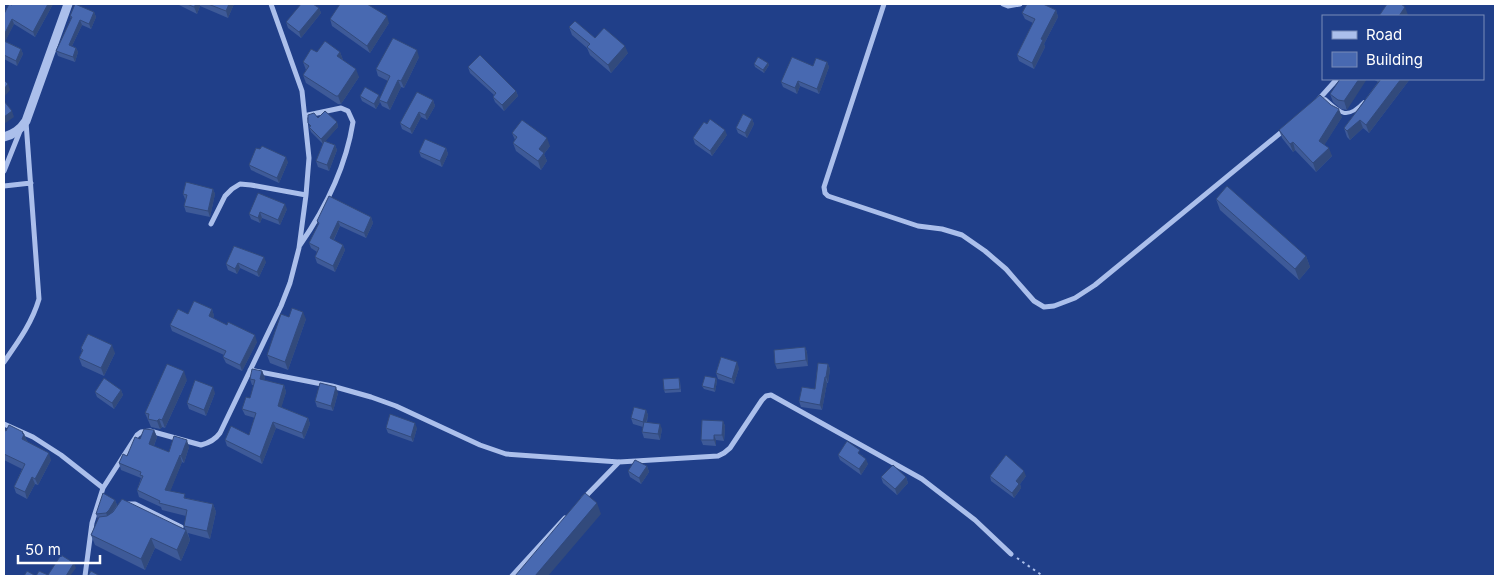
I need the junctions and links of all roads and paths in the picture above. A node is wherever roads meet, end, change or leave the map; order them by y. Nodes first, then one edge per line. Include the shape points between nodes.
1 (68, 4) edge
2 (271, 4) edge
3 (884, 4) edge
4 (1003, 4) edge
5 (1020, 4) edge
6 (1336, 80) edge
7 (1322, 96) junction
8 (1369, 97) edge
9 (1315, 102) edge
10 (305, 116) junction
11 (24, 125) junction
12 (1286, 128) edge
13 (4, 137) edge
14 (4, 171) edge
15 (31, 183) junction
16 (4, 186) edge
17 (306, 195) junction
18 (211, 224) dead end
19 (299, 248) junction
20 (4, 362) edge
21 (250, 370) junction
22 (4, 424) edge
23 (619, 462) junction
24 (103, 488) junction
25 (122, 505) edge
26 (576, 506) edge
27 (570, 513) edge
28 (181, 527) edge
29 (1011, 554) joint
30 (85, 576) edge
31 (512, 576) edge
32 (1043, 576) edge

1 - 11 street
2 - 10 street via 302,91
3 - 12 street via 838,141 825,193 918,226 962,235 1006,269 1034,301 1044,307 1075,298 1095,285
4 - 5 street
6 - 7 street
7 - 8 lane via 1344,114 1358,108
7 - 9 street
10 - 17 street via 309,158
10 - 19 street via 341,108 348,111 353,122 342,163 327,200
11 - 13 street
11 - 14 street
11 - 15 street
15 - 16 street
15 - 20 street via 39,299 18,343
17 - 18 street via 240,184 225,196
17 - 19 street
19 - 21 street via 281,306
21 - 23 street via 371,397 506,454
21 - 24 street via 216,438 201,445 150,431 141,432 131,441
22 - 24 street via 61,455
23 - 26 street
23 - 29 street via 718,456 730,448 762,400 771,395 922,480 975,520
24 - 30 street
25 - 28 street via 135,504
27 - 31 street
29 - 32 path

